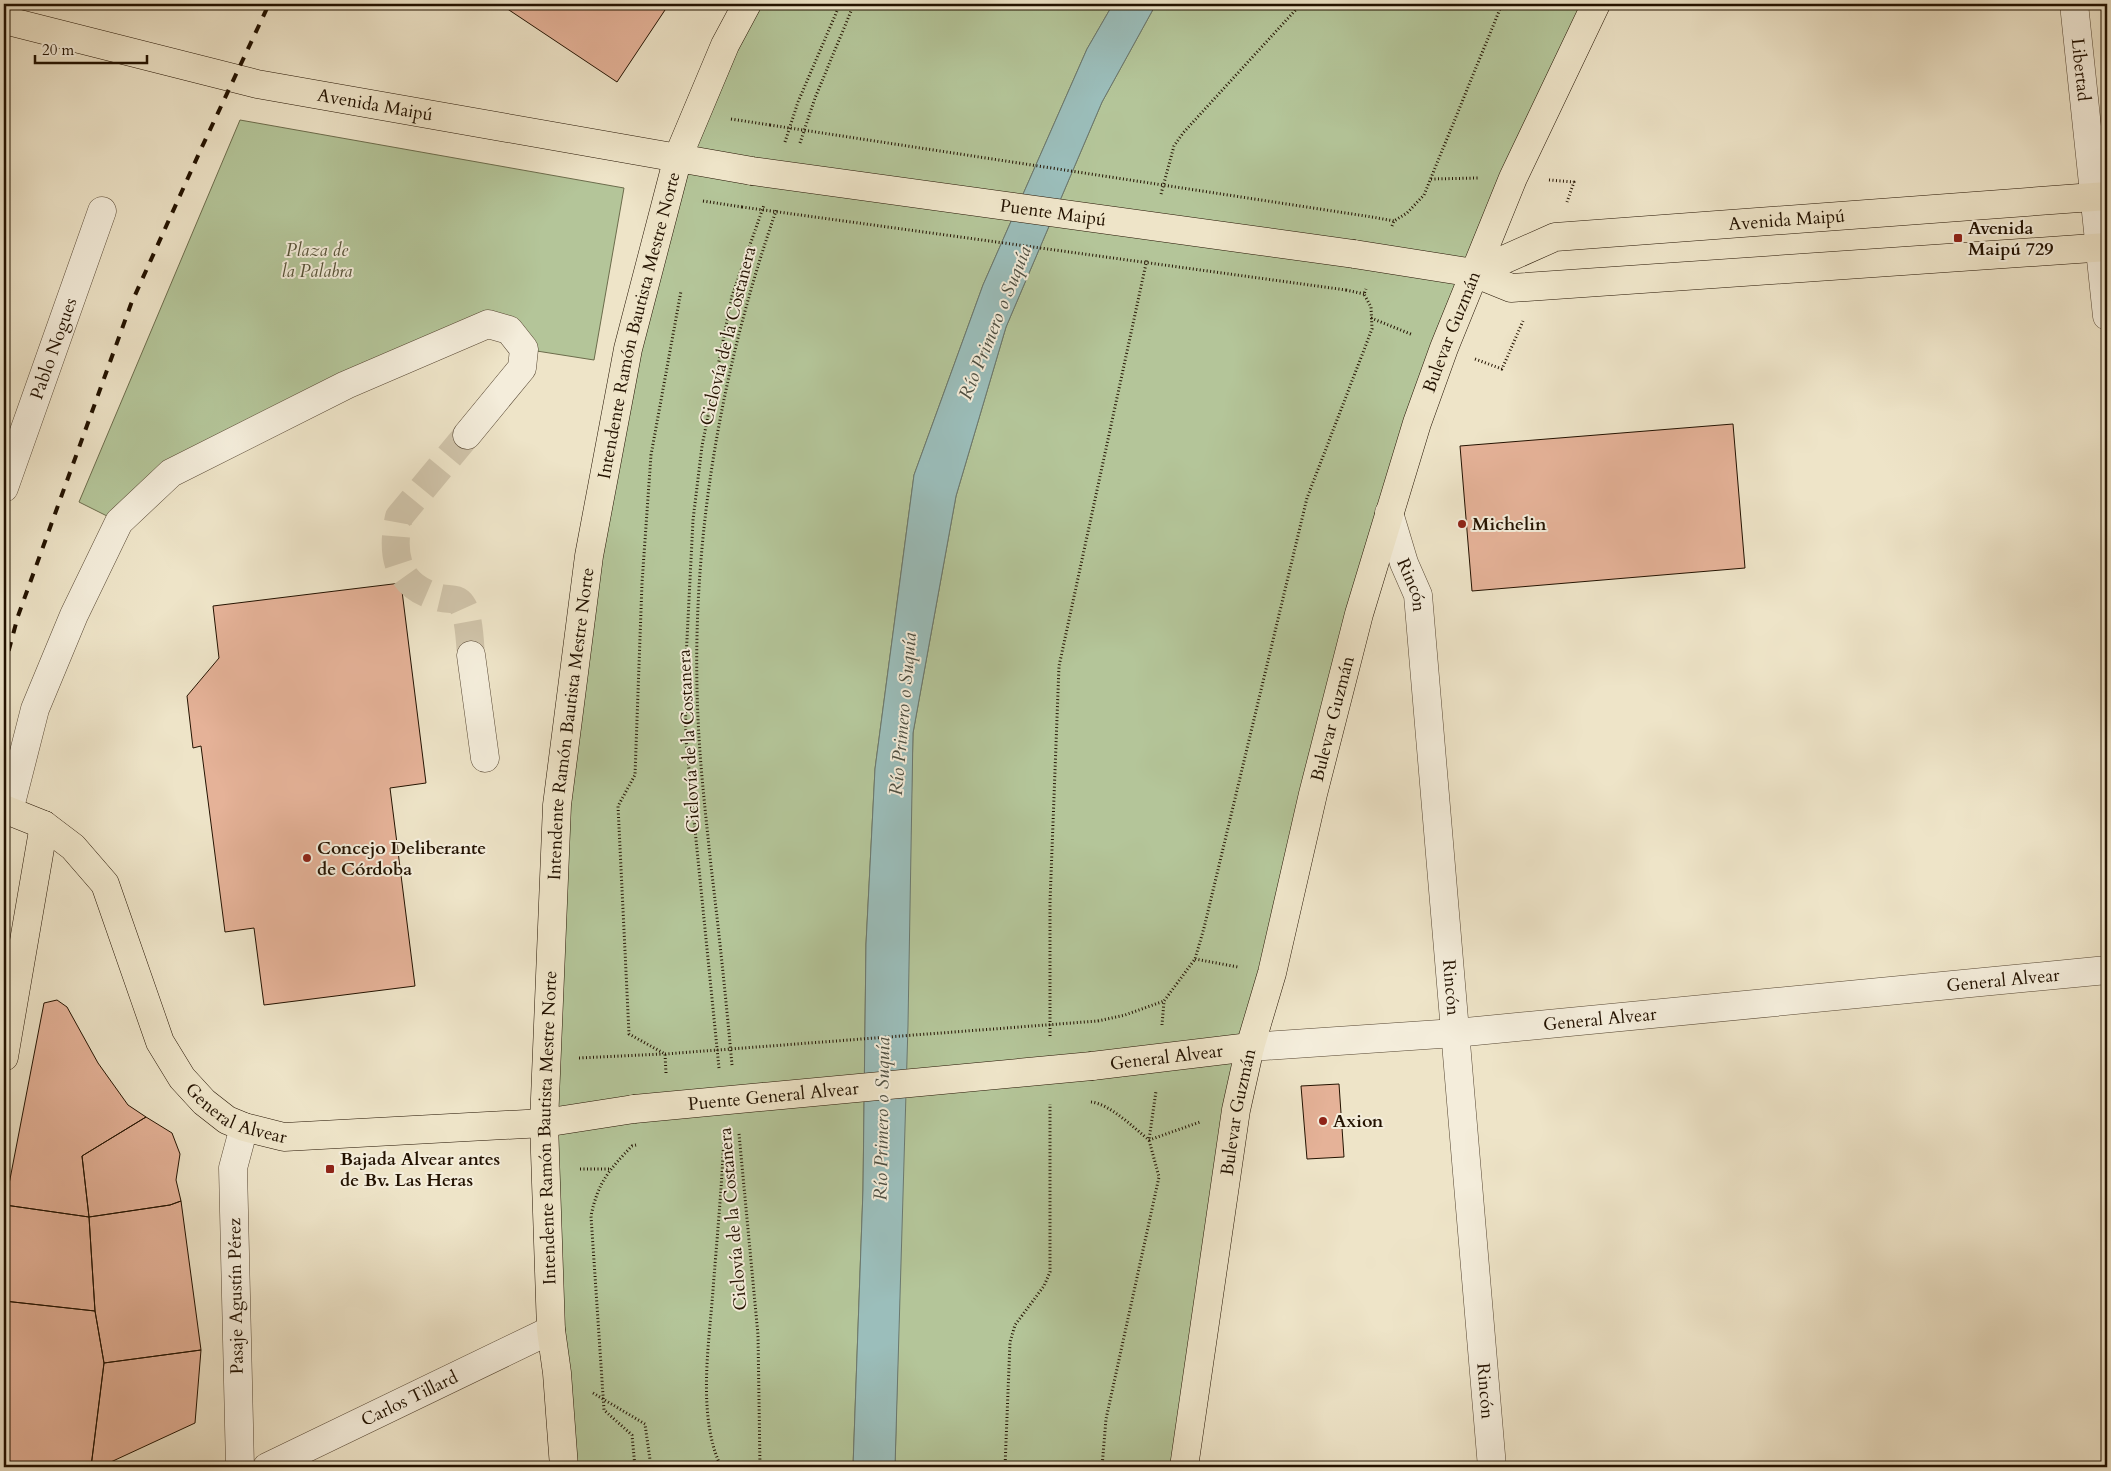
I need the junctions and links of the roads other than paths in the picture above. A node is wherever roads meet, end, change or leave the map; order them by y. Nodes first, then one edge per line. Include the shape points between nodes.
1 (747, 4) edge
2 (1596, 4) edge
3 (2074, 4) edge
4 (4, 20) edge
5 (678, 157) junction
6 (752, 171) joint
7 (2101, 196) edge
8 (102, 211) dead end
9 (2104, 247) edge
10 (1474, 273) junction
11 (2107, 316) edge
12 (467, 435) tunnel mouth
13 (9, 447) edge
14 (4, 488) edge
15 (1388, 513) junction
16 (471, 655) tunnel mouth
17 (485, 758) dead end
18 (6, 810) edge
19 (44, 825) junction
20 (2107, 970) edge
21 (1455, 1033) junction
22 (1250, 1048) junction
23 (4, 1057) edge
24 (1092, 1066) joint
25 (634, 1109) joint
26 (544, 1123) junction
27 (244, 1127) junction
28 (552, 1330) junction
29 (240, 1467) edge
30 (267, 1467) edge
31 (564, 1467) edge
32 (1184, 1467) edge
33 (1492, 1467) edge

1 - 5 main road, Intendente Ramón Bautista Mestre Norte via 725,45
2 - 10 main road, Bulevar Guzmán via 1513,178
3 - 7 street, Libertad
4 - 5 main road, Avenida Maipú via 257,84
5 - 6 main road, Avenida Maipú
5 - 26 main road, Intendente Ramón Bautista Mestre Norte via 628,349 589,556 557,805
6 - 10 main road, Puente Maipú, bridge via 1367,255
7 - 9 street, Libertad
7 - 10 main road, Avenida Maipú via 1555,237
8 - 13 street, Pablo Nogues
9 - 10 main road via 1538,288 1511,288
9 - 11 street, Libertad
10 - 15 main road, Bulevar Guzmán via 1417,423
12 - 18 street via 522,368 524,349 509,330 488,324 346,385 170,473 119,522 74,615 35,710
13 - 14 street, Pablo Nogues
15 - 21 street, Rincón via 1418,595
15 - 22 main road, Bulevar Guzmán via 1338,692 1272,973
16 - 17 street
18 - 19 main road, General Alvear
19 - 23 main road
19 - 27 main road, General Alvear via 73,847 105,884 160,1042 182,1078 204,1102 227,1120
20 - 21 street, General Alvear
21 - 22 street, General Alvear
21 - 33 street, Rincón
22 - 24 main road, General Alvear
22 - 32 main road, Bulevar Guzmán via 1236,1110
24 - 25 main road, Puente General Alvear, bridge
25 - 26 main road, General Alvear
26 - 27 main road, General Alvear via 284,1137
26 - 28 main road, Intendente Ramón Bautista Mestre Norte
27 - 29 street, Pasaje Agustín Pérez via 234,1168
28 - 30 street, Carlos Tillard
28 - 31 main road, Intendente Ramón Bautista Mestre Norte

